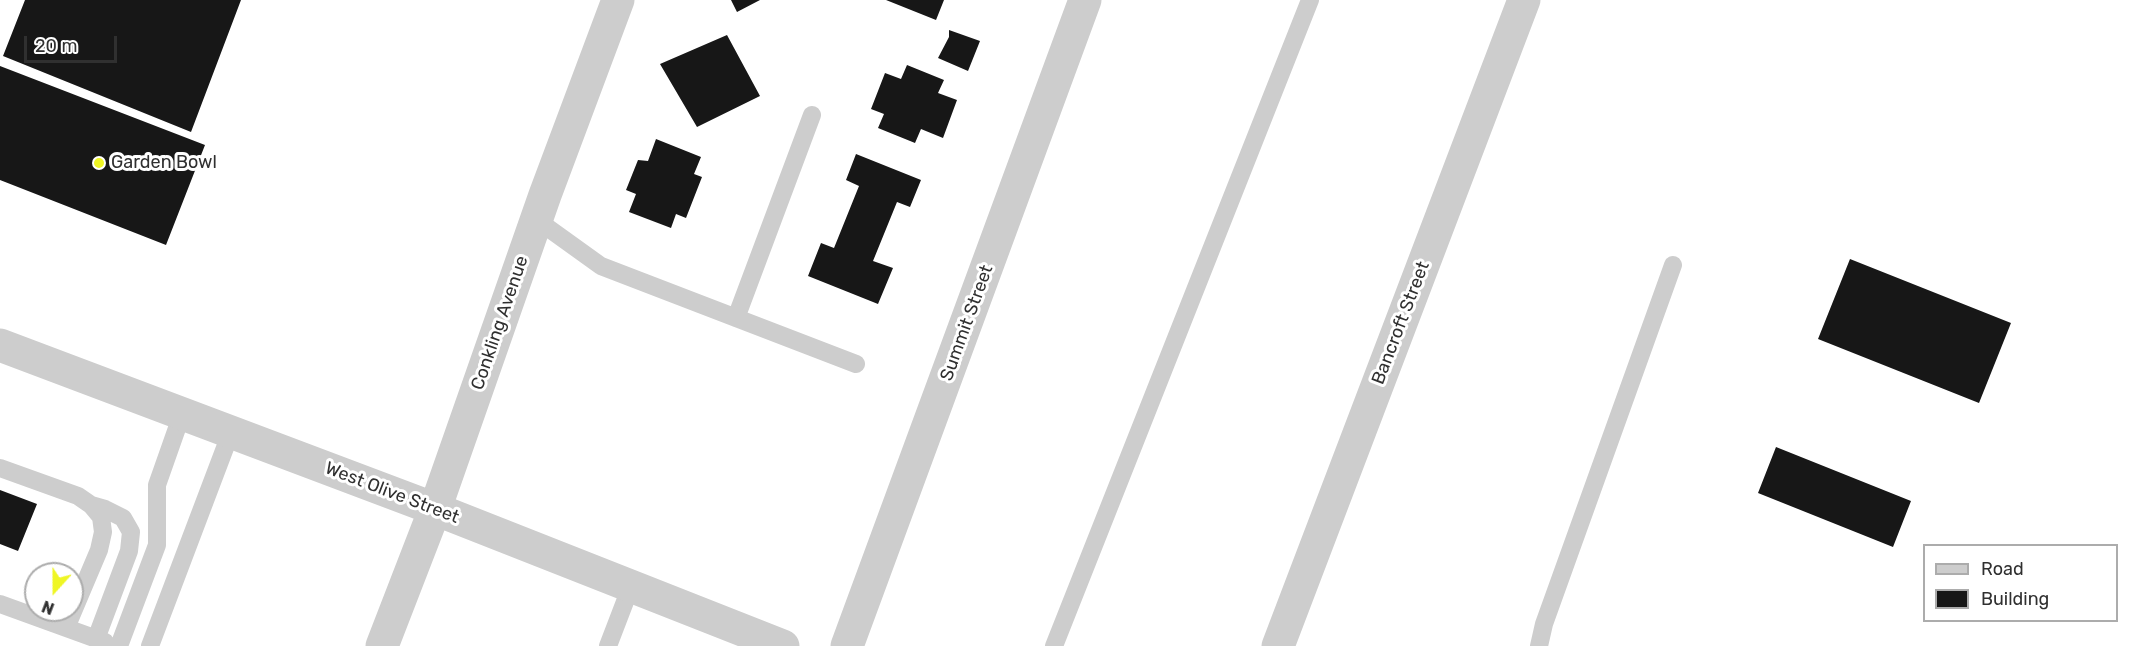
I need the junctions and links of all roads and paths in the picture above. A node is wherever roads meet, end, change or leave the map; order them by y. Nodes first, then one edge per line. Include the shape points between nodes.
1 (618, 0) edge
2 (1086, 0) edge
3 (1310, 0) edge
4 (1524, 0) edge
5 (812, 115) dead end
6 (537, 220) junction
7 (1673, 264) dead end
8 (736, 318) junction
9 (0, 345) edge
10 (856, 364) dead end
11 (182, 414) junction
12 (231, 432) junction
13 (0, 468) edge
14 (91, 505) junction
15 (435, 509) junction
16 (631, 586) junction
17 (0, 604) edge
18 (66, 628) junction
19 (96, 639) junction
20 (118, 646) edge
21 (150, 646) edge
22 (382, 646) edge
23 (609, 646) edge
24 (783, 646) edge
25 (847, 646) edge
26 (1054, 646) edge
27 (1278, 646) edge
28 (1539, 646) edge

1 - 6 street, Conkling Avenue
2 - 25 street, Summit Street
3 - 26 lane
4 - 27 street, Bancroft Street
5 - 8 lane
6 - 8 lane via 602,266
6 - 15 street, Conkling Avenue
7 - 28 lane
8 - 10 lane
9 - 11 street, West Olive Street
11 - 12 street, West Olive Street
11 - 20 lane via 157,484 157,545
12 - 15 street, West Olive Street
12 - 21 lane
13 - 14 lane via 78,496
14 - 18 lane via 101,517 103,532
14 - 19 lane via 123,518 131,532 129,551
15 - 16 street, West Olive Street
15 - 22 street, Conkling Avenue
16 - 23 lane
16 - 24 street, West Olive Street
17 - 18 lane
18 - 19 lane
19 - 20 lane

